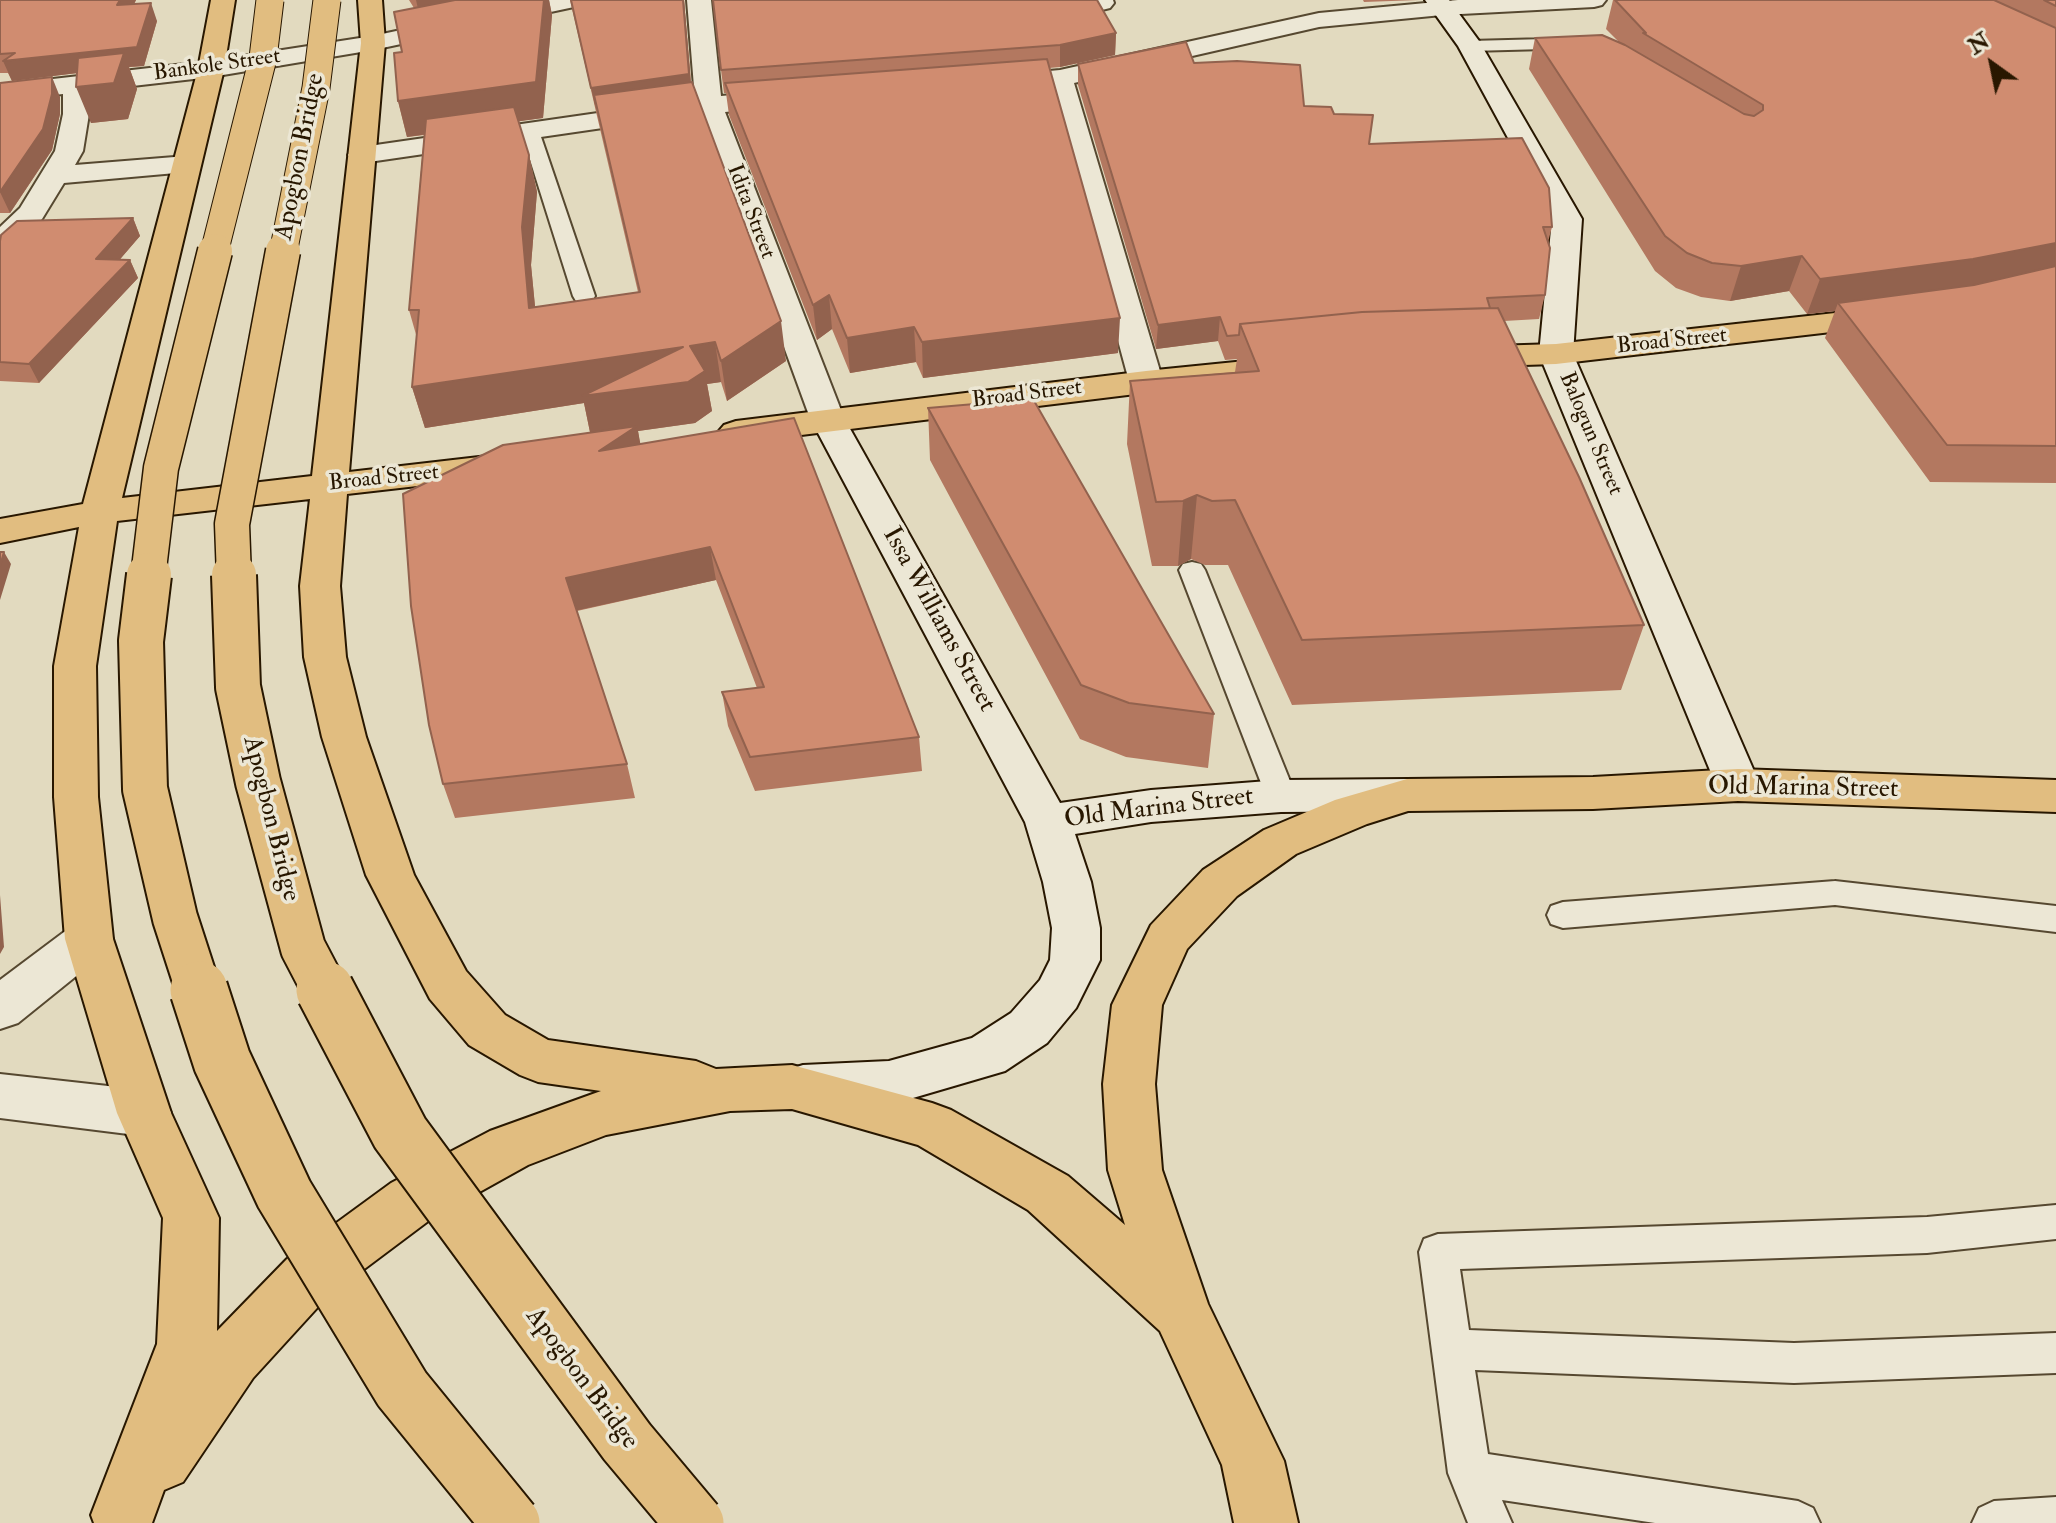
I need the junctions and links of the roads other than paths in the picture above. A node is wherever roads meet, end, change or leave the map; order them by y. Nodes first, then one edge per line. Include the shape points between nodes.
1 (223, 0) edge
2 (270, 0) edge
3 (327, 0) edge
4 (370, 0) edge
5 (574, 0) edge
6 (699, 0) edge
7 (1594, 0) edge
8 (1439, 4) edge
9 (373, 43) junction
10 (1470, 46) junction
11 (1588, 52) edge
12 (211, 69) junction
13 (1060, 78) junction
14 (76, 84) junction
15 (973, 84) edge
16 (0, 93) edge
17 (819, 96) edge
18 (709, 105) junction
19 (530, 131) junction
20 (362, 155) junction
21 (187, 164) junction
22 (57, 175) junction
23 (0, 244) edge
24 (584, 296) dead end
25 (1928, 311) edge
26 (1556, 354) junction
27 (1430, 358) edge
28 (1320, 364) edge
29 (1146, 381) junction
30 (827, 418) junction
31 (699, 437) edge
32 (543, 459) edge
33 (330, 485) junction
34 (100, 512) junction
35 (0, 531) edge
36 (1192, 570) edge
37 (1738, 785) junction
38 (1407, 795) junction
39 (1281, 796) junction
40 (2056, 796) edge
41 (1048, 822) junction
42 (1563, 915) dead end
43 (2056, 919) edge
44 (89, 939) junction
45 (0, 1008) edge
46 (792, 1087) junction
47 (730, 1089) junction
48 (0, 1096) edge
49 (144, 1113) junction
50 (2056, 1222) edge
51 (1181, 1311) junction
52 (1450, 1349) junction
53 (2056, 1353) edge
54 (1469, 1473) junction
55 (121, 1519) edge
56 (2056, 1519) edge
57 (511, 1523) edge
58 (695, 1523) edge
59 (1266, 1523) edge
60 (1490, 1523) edge
61 (1798, 1523) edge
62 (1994, 1523) edge

1 - 12 main road
2 - 57 main road, bridge via 263,58 161,468 141,641 145,789 175,918 222,1061 284,1194 402,1389
3 - 58 main road, Apogbon Bridge, bridge via 316,88 232,524 238,687 258,782 303,948 400,1133 627,1442
4 - 9 main road
5 - 9 street, Bankole Street
6 - 18 street, Idita Street
7 - 8 street
8 - 10 street, Balogun Street
8 - 13 street via 1319,20
9 - 12 street, Bankole Street
9 - 20 main road
10 - 11 lane via 1546,44
10 - 26 street, Balogun Street via 1567,219
12 - 14 street, Bankole Street
12 - 21 main road
13 - 15 street
13 - 29 street
14 - 16 street, Bankole Street
14 - 22 street via 69,151
17 - 18 street
18 - 19 street
18 - 30 street, Idita Street
19 - 20 street
19 - 24 lane
20 - 33 main road
21 - 22 street
21 - 34 main road
22 - 23 street via 32,213
25 - 26 main road, Broad Street
26 - 27 main road, Broad Street
26 - 37 street, Balogun Street
28 - 29 main road, Broad Street
29 - 30 main road, Broad Street
30 - 31 main road, Broad Street
30 - 41 street, Issa Williams Street
32 - 33 main road, Broad Street
33 - 34 main road, Broad Street
33 - 47 main road via 320,586 325,657 344,737 390,875 448,985 487,1030 538,1060
34 - 35 main road, Broad Street
34 - 44 main road via 75,666 76,797
36 - 39 lane
37 - 38 main road, Old Marina Street
37 - 40 main road, Old Marina Street
38 - 39 street, Old Marina Street
38 - 51 main road, Old Marina Street via 1280,842 1220,883 1168,938 1137,1005 1129,1084 1135,1170
39 - 41 street, Old Marina Street via 1151,806
41 - 46 street, Old Marina Street via 1067,882 1076,928 1075,960 1058,994 1029,1028 987,1056 889,1083
42 - 43 lane via 1835,893
44 - 45 street
44 - 49 main road
46 - 47 main road
46 - 51 main road via 932,1126 1048,1193
47 - 55 main road via 604,1113 509,1148 411,1201 307,1278 232,1358
48 - 49 street
49 - 55 main road via 191,1218 187,1344
50 - 52 lane via 1927,1235 1438,1252
51 - 59 main road, Old Marina Street via 1253,1461
52 - 53 lane via 1794,1363
52 - 54 lane
54 - 60 lane
54 - 61 lane
56 - 62 lane

